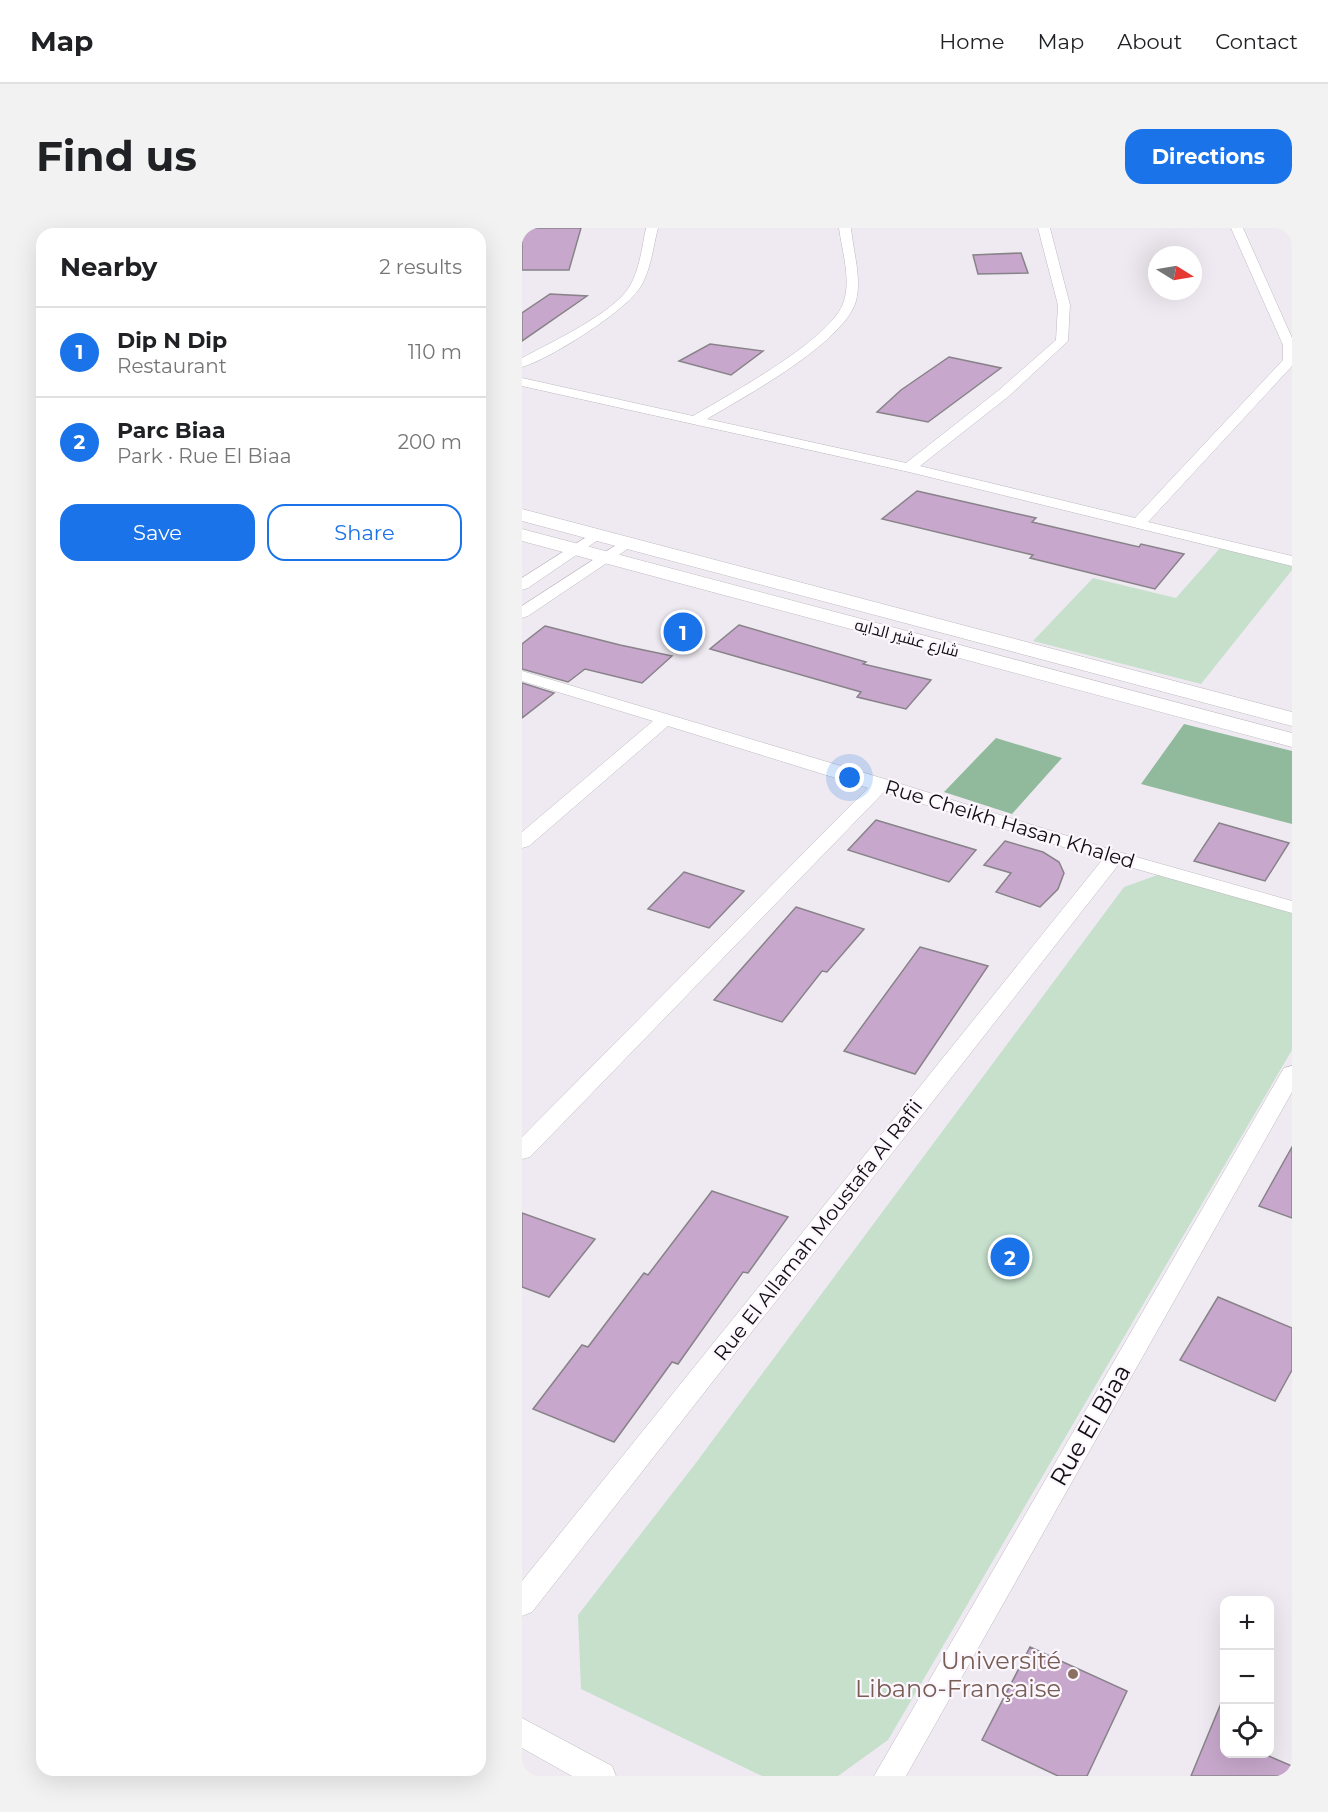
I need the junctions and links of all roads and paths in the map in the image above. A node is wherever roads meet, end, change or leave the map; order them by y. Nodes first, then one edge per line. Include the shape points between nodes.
1 (652, 228) edge
2 (845, 228) edge
3 (1044, 228) edge
4 (1237, 228) edge
5 (1291, 352) edge
6 (522, 363) edge
7 (522, 382) edge
8 (694, 421) junction
9 (909, 468) junction
10 (522, 515) edge
11 (1139, 523) junction
12 (522, 535) edge
13 (596, 535) junction
14 (627, 543) junction
15 (574, 549) junction
16 (606, 557) junction
17 (1292, 561) edge
18 (522, 585) edge
19 (522, 613) edge
20 (522, 676) edge
21 (666, 719) junction
22 (1292, 719) edge
23 (1292, 740) edge
24 (882, 784) junction
25 (522, 842) edge
26 (1115, 857) junction
27 (1292, 907) edge
28 (1292, 1073) edge
29 (522, 1151) edge
30 (522, 1603) edge
31 (522, 1732) edge
32 (601, 1776) edge
33 (889, 1776) edge

1 - 6 street via 630,294 606,314
2 - 8 street via 851,286 850,303 840,319 809,347
3 - 9 street via 1064,305 1062,342
4 - 5 street
5 - 11 street
7 - 8 street
8 - 9 street
9 - 11 street
10 - 13 street, شارع عشير الدايه
11 - 17 street
12 - 15 street, شارع عشير الدايه
13 - 14 street, شارع عشير الدايه
13 - 15 street
14 - 16 street
14 - 22 street, شارع عشير الدايه
15 - 16 street, شارع عشير الدايه
15 - 18 street
16 - 19 street
16 - 23 street, شارع عشير الدايه
20 - 21 street, Rue Cheikh Hasan Khaled
21 - 24 street, Rue Cheikh Hasan Khaled
21 - 25 street
24 - 26 street, Rue Cheikh Hasan Khaled
24 - 29 street
26 - 27 street, Rue Cheikh Hasan Khaled
26 - 30 street, Rue El Allamah Moustafa Al Rafii
28 - 33 street, Rue El Biaa
31 - 32 street

